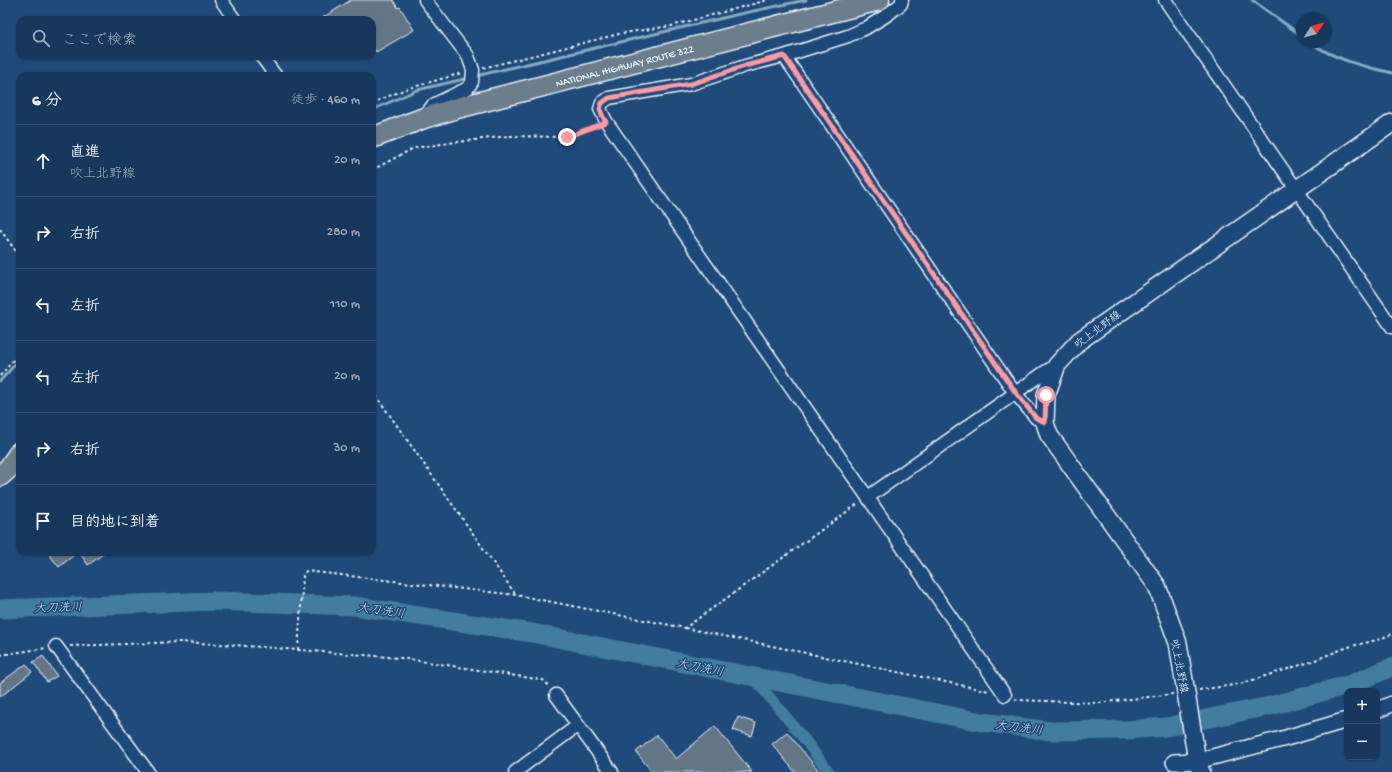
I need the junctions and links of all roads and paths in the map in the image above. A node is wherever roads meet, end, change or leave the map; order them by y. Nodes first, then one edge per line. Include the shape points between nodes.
1 (221, 0) edge
2 (425, 0) edge
3 (768, 0) edge
4 (879, 0) edge
5 (902, 0) edge
6 (1164, 0) edge
7 (233, 16) edge
8 (784, 56) junction
9 (264, 60) edge
10 (473, 70) junction
11 (273, 72) edge
12 (376, 101) edge
13 (424, 118) junction
14 (606, 122) junction
15 (1392, 122) edge
16 (376, 136) edge
17 (376, 168) edge
18 (1296, 190) junction
19 (0, 229) edge
20 (16, 251) edge
21 (1392, 327) edge
22 (16, 357) edge
23 (1056, 365) junction
24 (0, 376) edge
25 (1016, 393) junction
26 (376, 396) edge
27 (1045, 422) junction
28 (16, 458) edge
29 (0, 476) edge
30 (868, 497) junction
31 (516, 595) junction
32 (685, 628) junction
33 (1392, 634) edge
34 (56, 646) junction
35 (298, 650) junction
36 (0, 655) edge
37 (1186, 692) junction
38 (556, 695) joint
39 (1005, 695) junction
40 (1392, 704) edge
41 (1380, 709) edge
42 (1344, 721) edge
43 (577, 726) junction
44 (1174, 762) dead end
45 (1199, 766) edge
46 (148, 772) edge
47 (515, 772) edge
48 (612, 772) edge

1 - 7 street
2 - 10 street via 468,56
3 - 10 path via 671,26 623,34
4 - 13 highway, NATIONAL HIGHWAY ROUTE 322
5 - 8 street via 892,12 866,28
6 - 18 street
8 - 14 street via 691,84 609,98 602,103 600,109
8 - 25 street
9 - 11 street
10 - 12 path via 406,89
10 - 13 street via 472,82 468,88 433,105
13 - 16 highway, NATIONAL HIGHWAY ROUTE 322
14 - 17 path via 567,137 508,136 414,148
14 - 30 street
15 - 18 main road, 吹上北野線
18 - 21 street
18 - 23 main road, 吹上北野線 via 1079,341
19 - 20 path
22 - 24 path
23 - 25 street
23 - 27 main road, 吹上北野線 via 1046,395
25 - 27 street via 1036,418
25 - 30 street
26 - 31 path
27 - 37 main road, 吹上北野線 via 1049,435 1157,586 1178,643
28 - 29 highway
30 - 32 path
30 - 39 street
31 - 32 path
31 - 35 path via 306,571 303,576
32 - 39 path
33 - 37 path via 1240,684
34 - 35 path via 180,642
34 - 36 path
34 - 46 street
35 - 38 path via 401,658 543,680
37 - 39 path via 1098,703 1019,700
37 - 45 main road, 吹上北野線
38 - 43 street
40 - 41 street
42 - 45 street
43 - 47 street
43 - 48 street
44 - 45 street

